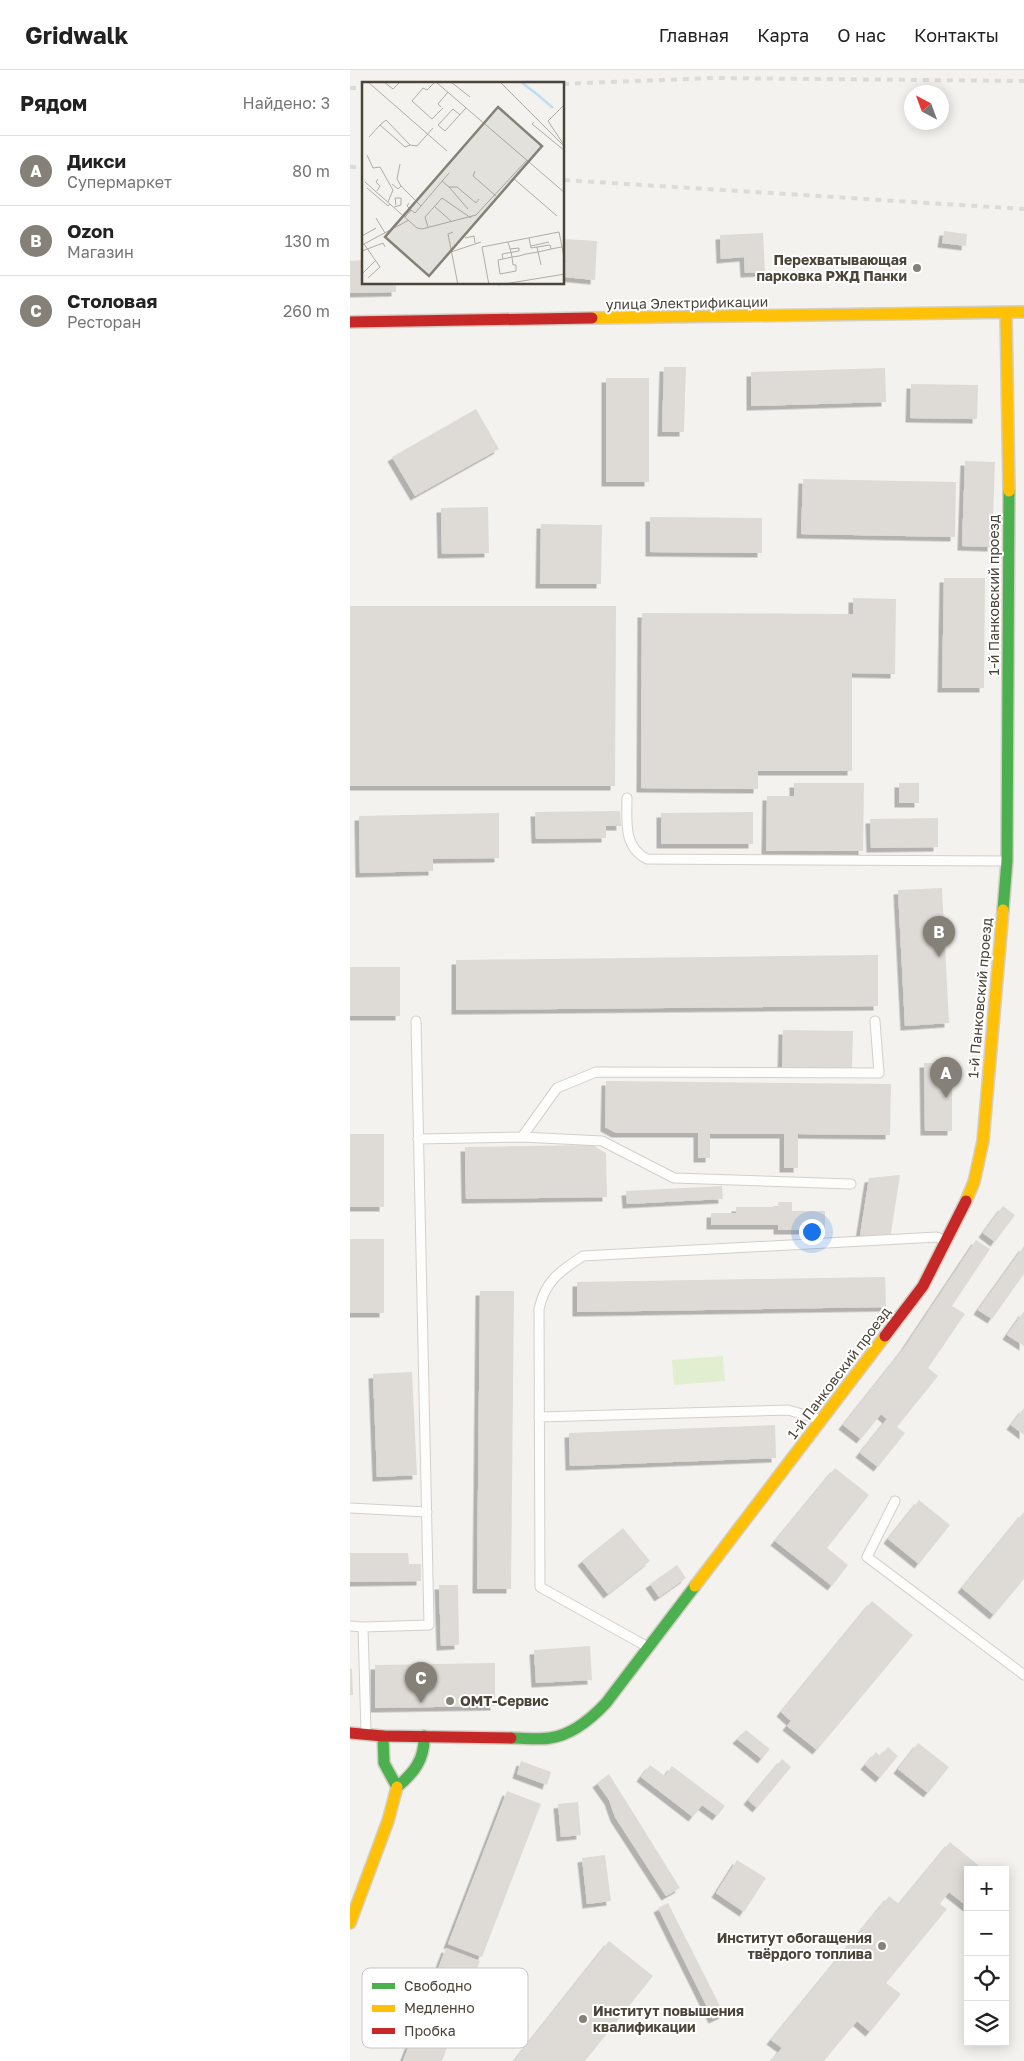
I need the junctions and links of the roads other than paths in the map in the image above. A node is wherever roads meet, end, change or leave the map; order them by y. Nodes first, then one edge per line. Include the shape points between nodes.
1 (1024, 312) edge
2 (1006, 313) junction
3 (350, 322) edge
4 (627, 798) dead end
5 (1007, 861) junction
6 (875, 1020) dead end
7 (416, 1021) dead end
8 (522, 1137) junction
9 (418, 1138) junction
10 (851, 1184) dead end
11 (947, 1243) junction
12 (539, 1417) junction
13 (822, 1421) junction
14 (895, 1501) dead end
15 (350, 1508) edge
16 (427, 1512) junction
17 (350, 1626) edge
18 (363, 1627) junction
19 (649, 1648) junction
20 (1024, 1675) edge
21 (350, 1733) edge
22 (366, 1733) junction
23 (382, 1736) junction
24 (424, 1736) junction
25 (396, 1787) junction
26 (350, 1923) edge

1 - 2 street, улица Электрификации
2 - 3 street, улица Электрификации
2 - 5 street, 1-й Панковский проезд via 1014,577
4 - 5 lane via 628,836 632,846 639,855 656,861
5 - 11 street, 1-й Панковский проезд via 983,1141 974,1182
6 - 8 lane via 879,1074 596,1072 557,1088
7 - 9 lane
8 - 9 lane
8 - 10 lane via 602,1141 674,1178
9 - 16 lane
11 - 12 lane via 937,1237 583,1256 548,1283 542,1295
11 - 13 street, 1-й Панковский проезд via 923,1286
12 - 13 lane via 788,1410
12 - 19 lane via 540,1586
13 - 19 street, 1-й Панковский проезд
14 - 20 lane via 867,1557
15 - 16 lane
16 - 18 lane via 429,1625
17 - 18 lane
18 - 22 lane
19 - 24 street, 1-й Панковский проезд via 606,1703 590,1719 568,1732 551,1738
21 - 22 street, 1-й Панковский проезд
22 - 23 street, 1-й Панковский проезд
23 - 24 street, 1-й Панковский проезд
23 - 25 street via 381,1762
24 - 25 street via 423,1758 409,1777
25 - 26 street via 388,1821

